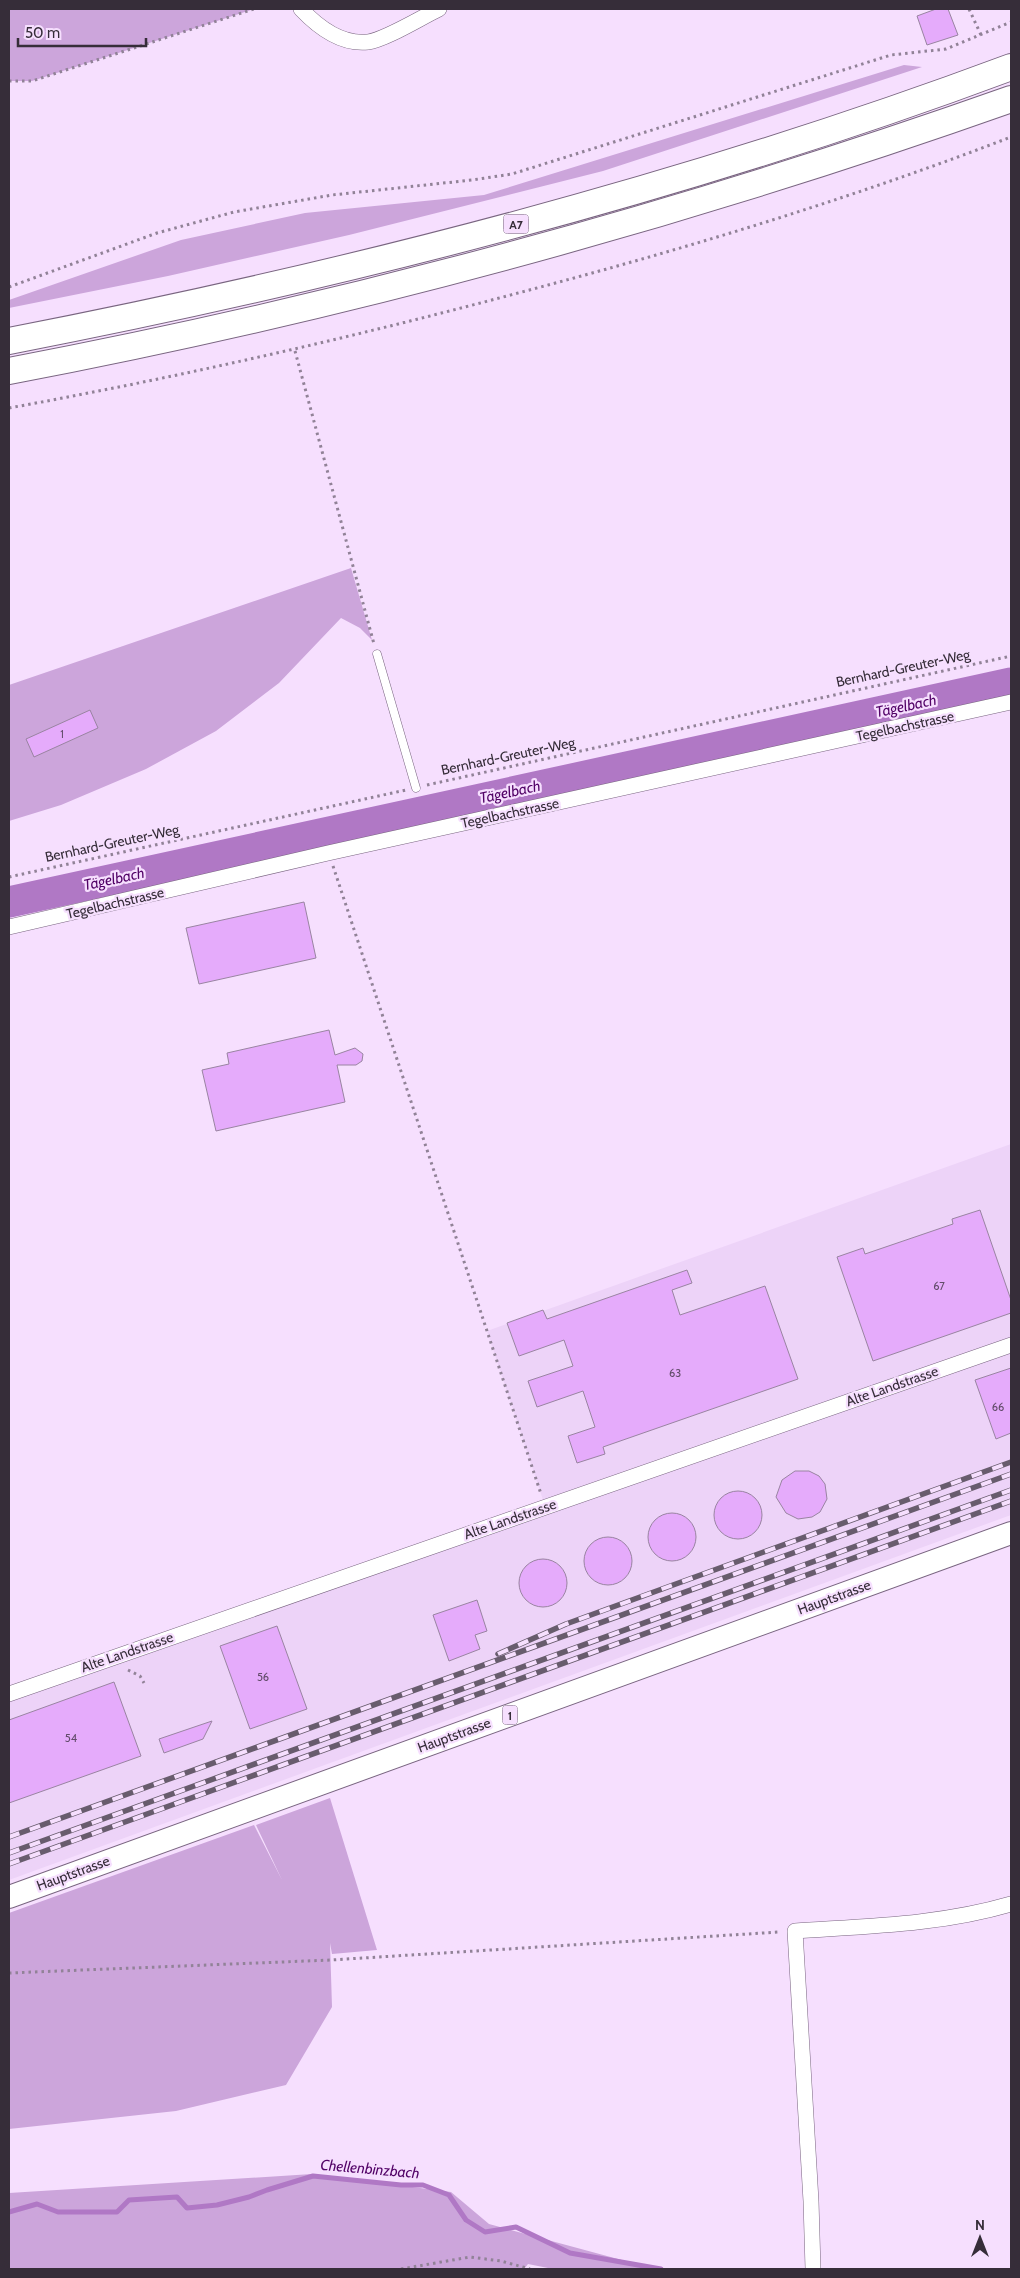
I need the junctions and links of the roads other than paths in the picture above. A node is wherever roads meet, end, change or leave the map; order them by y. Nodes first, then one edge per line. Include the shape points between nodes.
1 (301, 9) edge
2 (438, 9) edge
3 (1011, 67) edge
4 (1011, 99) edge
5 (9, 340) edge
6 (9, 371) edge
7 (377, 654) road end
8 (1011, 702) edge
9 (416, 788) road end
10 (9, 927) edge
11 (1011, 1345) edge
12 (1011, 1533) edge
13 (9, 1694) edge
14 (9, 1897) edge
15 (1011, 1904) edge
16 (813, 2269) edge

1 - 2 street via 316,25 342,39 368,42
3 - 5 highway, A7 via 776,147 522,222 155,312
4 - 6 highway, A7 via 738,191 484,264 248,322
7 - 9 lane
8 - 10 street, Tegelbachstrasse
11 - 13 street, Alte Landstrasse
12 - 14 main road, Hauptstrasse / 1
15 - 16 street via 979,1914 933,1922 795,1931

